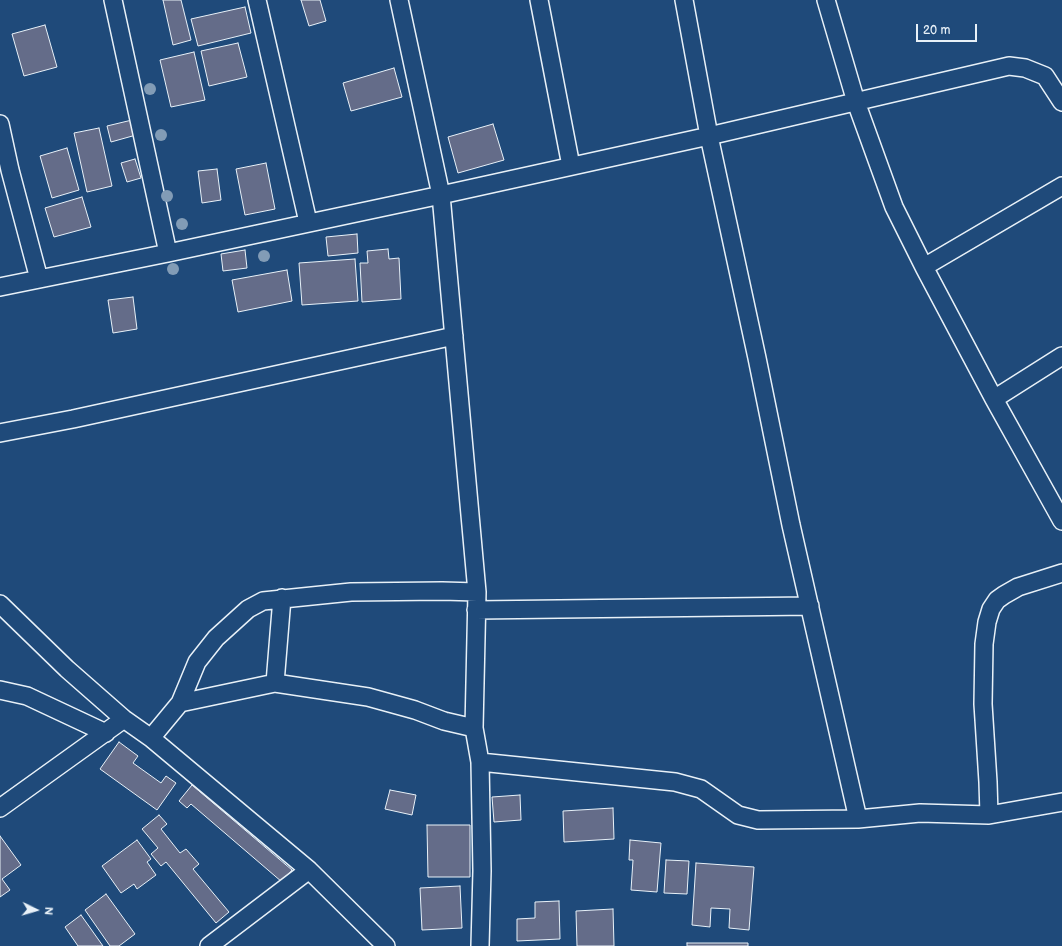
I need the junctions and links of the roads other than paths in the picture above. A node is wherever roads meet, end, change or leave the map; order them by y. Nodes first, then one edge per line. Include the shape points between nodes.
1 (113, 0) edge
2 (257, 0) edge
3 (399, 0) edge
4 (539, 0) edge
5 (684, 0) edge
6 (826, 0) edge
7 (856, 102) junction
8 (1062, 102) edge
9 (0, 124) edge
10 (709, 136) junction
11 (571, 166) junction
12 (1062, 186) edge
13 (441, 195) junction
14 (308, 222) junction
15 (168, 253) junction
16 (924, 267) junction
17 (39, 279) junction
18 (0, 287) edge
19 (454, 336) junction
20 (1062, 356) edge
21 (994, 399) junction
22 (0, 433) edge
23 (1062, 521) edge
24 (1062, 573) edge
25 (477, 592) junction
26 (282, 598) junction
27 (0, 604) edge
28 (810, 606) junction
29 (476, 610) junction
30 (275, 683) junction
31 (0, 690) edge
32 (180, 703) junction
33 (124, 719) junction
34 (474, 728) junction
35 (106, 733) junction
36 (151, 738) junction
37 (480, 762) junction
38 (1062, 802) edge
39 (0, 808) edge
40 (989, 815) junction
41 (858, 819) junction
42 (309, 870) junction
43 (209, 946) edge
44 (386, 946) edge
45 (480, 946) edge

1 - 15 street
2 - 14 street
3 - 13 street
4 - 11 street
5 - 10 street
6 - 7 street
7 - 8 street via 1009,66 1025,68 1045,76
7 - 10 street
7 - 16 street via 894,207
9 - 17 street
10 - 11 street
10 - 28 street
11 - 13 street
12 - 16 street
13 - 14 street
13 - 19 street
14 - 15 street
15 - 17 street
16 - 21 street
17 - 18 street
19 - 22 street
19 - 25 street
20 - 21 street
21 - 23 street
24 - 40 street via 1004,594 991,609 987,622 983,704
25 - 26 street via 351,592
25 - 29 street
26 - 30 street
26 - 32 street via 263,601 248,609 216,638 197,662
27 - 33 street via 67,669
28 - 29 street
28 - 41 street
29 - 34 street
30 - 32 street
30 - 34 street via 368,697
31 - 35 street via 27,696
32 - 36 street
33 - 35 street
33 - 36 street
34 - 37 street
35 - 39 street
36 - 42 street
37 - 41 street via 675,782 701,789 738,815 758,820
37 - 45 street
38 - 40 street
40 - 41 street via 920,813
42 - 43 street
42 - 44 street

